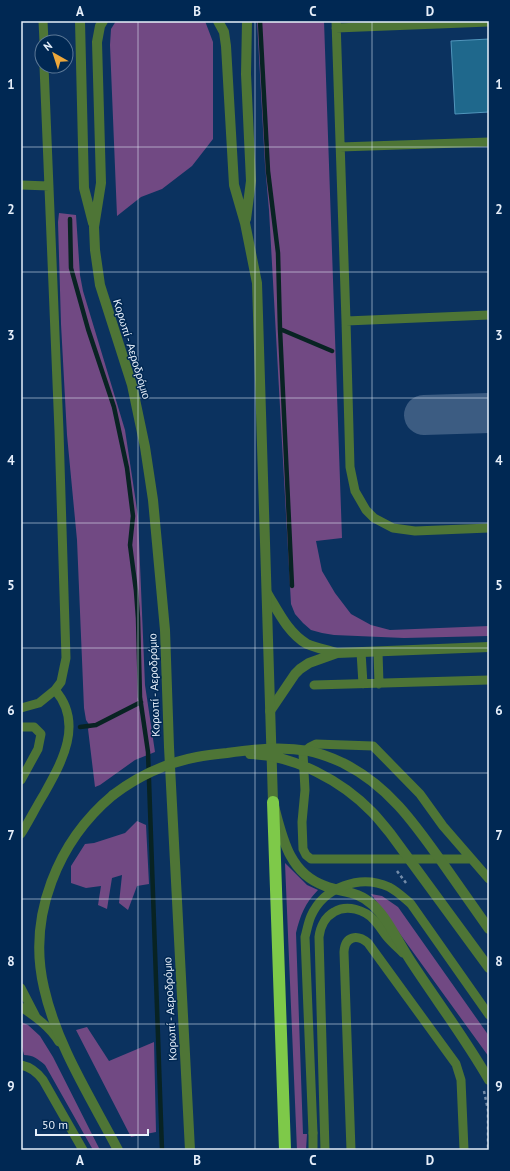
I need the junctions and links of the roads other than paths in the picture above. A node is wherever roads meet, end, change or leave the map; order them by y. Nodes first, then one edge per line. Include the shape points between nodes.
1 (43, 21) edge
2 (80, 21) edge
3 (103, 21) edge
4 (218, 21) edge
5 (247, 21) edge
6 (489, 22) edge
7 (336, 24) edge
8 (44, 34) edge
9 (44, 74) edge
10 (489, 142) edge
11 (340, 147) junction
12 (21, 185) edge
13 (49, 186) junction
14 (245, 223) junction
15 (94, 227) junction
16 (489, 316) edge
17 (346, 321) junction
18 (489, 528) edge
19 (267, 593) junction
20 (489, 647) edge
21 (361, 652) junction
22 (378, 652) junction
23 (337, 653) junction
24 (489, 680) edge
25 (362, 684) junction
26 (379, 684) junction
27 (314, 685) dead end
28 (55, 690) junction
29 (21, 708) edge
30 (270, 711) junction
31 (21, 727) edge
32 (226, 753) junction
33 (21, 780) edge
34 (273, 802) junction
35 (21, 834) edge
36 (470, 859) junction
37 (489, 879) edge
38 (489, 929) edge
39 (410, 959) junction
40 (489, 968) edge
41 (21, 988) edge
42 (21, 1007) edge
43 (489, 1015) edge
44 (37, 1017) junction
45 (70, 1060) junction
46 (21, 1065) edge
47 (485, 1070) edge
48 (489, 1080) edge
49 (83, 1150) edge
50 (118, 1150) edge
51 (190, 1150) edge
52 (285, 1150) edge
53 (313, 1150) edge
54 (325, 1150) edge
55 (351, 1150) edge
56 (464, 1150) edge

1 - 8 lane
2 - 15 street via 84,188
3 - 15 street via 97,42 101,183
4 - 14 street via 224,32 226,46 234,185
5 - 14 street via 246,74 251,181
6 - 7 lane
7 - 11 lane
9 - 13 lane
10 - 11 lane
11 - 17 lane
12 - 13 lane
13 - 28 lane via 66,658 61,682
14 - 19 street via 257,283
15 - 51 street, Κορωπί - Αεροδρόμιο via 100,285 132,385 153,500 165,630
16 - 17 lane
17 - 18 lane via 350,467 360,502 374,518 402,530
19 - 23 street via 289,628 298,637 308,644
19 - 30 street
20 - 22 street
21 - 22 street
21 - 23 street
21 - 25 lane
22 - 26 lane
23 - 30 street via 300,669
24 - 26 lane
25 - 26 lane
25 - 27 lane
28 - 29 lane via 39,702
28 - 35 lane via 66,705 69,720 65,755
30 - 34 street
31 - 33 lane via 34,727 41,734 38,749
32 - 38 street, bridge via 284,748 310,751 330,757 358,772 389,795 420,830
32 - 40 street, bridge via 253,754 305,767 330,779 352,794 390,833
32 - 45 street, bridge via 172,763 147,773 124,787 102,804 84,824 55,870 46,896 39,949 44,989
34 - 39 street via 284,844 296,865 325,886 346,890 372,904
34 - 52 highway
36 - 36 lane via 420,794 373,746 316,744 303,753 305,790 302,822 303,849 306,855 311,858
36 - 37 lane
39 - 47 street
39 - 54 lane via 369,915 361,911 348,908 335,911 320,928
41 - 44 lane
42 - 44 lane
43 - 53 lane, bridge via 410,904 400,894 390,887 366,882 352,883 334,890 320,901 315,909 305,937
44 - 45 lane via 55,1034
45 - 50 street
46 - 49 lane via 37,1072 43,1080
47 - 48 street
55 - 56 lane via 344,952 346,942 357,937 368,943 456,1064 461,1080

